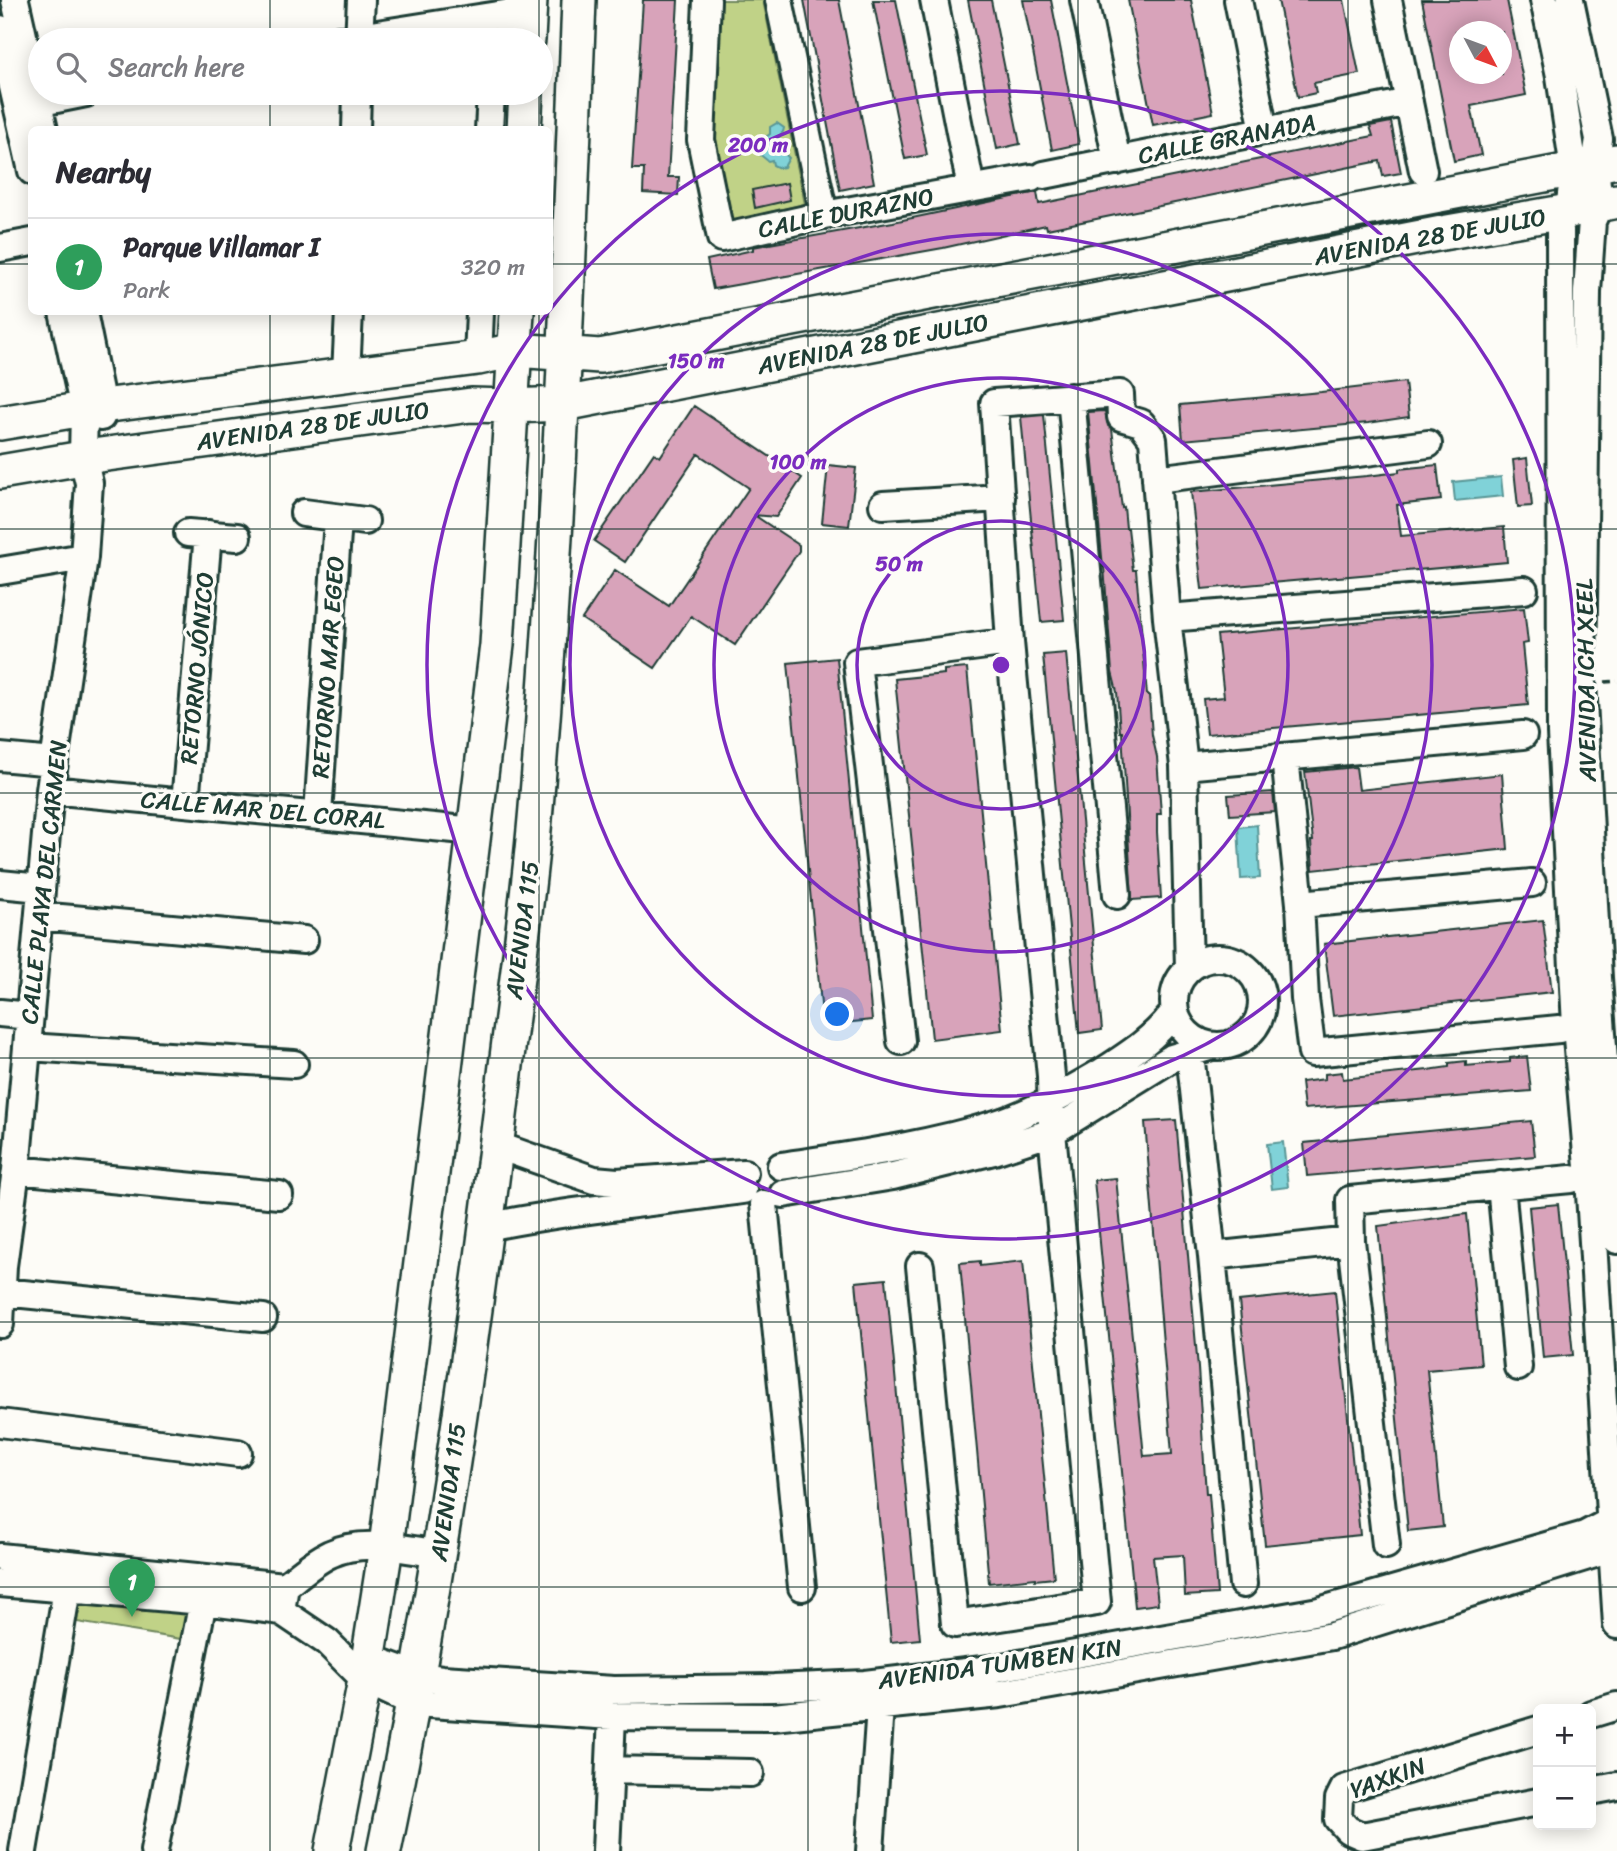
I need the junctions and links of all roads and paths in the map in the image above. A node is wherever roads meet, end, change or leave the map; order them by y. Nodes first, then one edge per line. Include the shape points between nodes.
1 (15, 0) edge
2 (361, 0) edge
3 (579, 0) edge
4 (706, 0) edge
5 (779, 0) edge
6 (934, 0) edge
7 (1084, 0) edge
8 (1238, 0) edge
9 (1388, 0) edge
10 (1544, 0) edge
11 (1570, 0) edge
12 (523, 23) edge
13 (355, 28) edge
14 (470, 28) edge
15 (0, 29) edge
16 (1572, 73) junction
17 (1409, 102) junction
18 (357, 105) edge
19 (490, 105) edge
20 (525, 105) edge
21 (19, 107) edge
22 (40, 126) edge
23 (356, 126) edge
24 (489, 126) edge
25 (524, 126) edge
26 (1264, 131) junction
27 (28, 151) edge
28 (1117, 161) junction
29 (1595, 165) edge
30 (1423, 171) dead end
31 (1037, 176) joint
32 (971, 188) junction
33 (1586, 210) edge
34 (824, 215) junction
35 (28, 243) edge
36 (0, 248) edge
37 (64, 315) edge
38 (83, 315) edge
39 (349, 315) edge
40 (480, 315) edge
41 (517, 315) edge
42 (515, 350) junction
43 (566, 354) junction
44 (478, 358) junction
45 (346, 374) junction
46 (1071, 397) junction
47 (564, 404) junction
48 (93, 407) junction
49 (510, 407) junction
50 (0, 423) edge
51 (1428, 444) dead end
52 (91, 466) junction
53 (0, 472) edge
54 (1156, 479) junction
55 (1001, 498) junction
56 (883, 505) dead end
57 (304, 513) dead end
58 (338, 519) junction
59 (365, 522) dead end
60 (237, 537) dead end
61 (84, 557) junction
62 (0, 571) edge
63 (1524, 590) dead end
64 (1167, 618) junction
65 (1010, 642) junction
66 (1523, 735) dead end
67 (0, 757) edge
68 (1285, 757) junction
69 (54, 762) junction
70 (1184, 766) junction
71 (50, 790) junction
72 (185, 803) junction
73 (318, 814) junction
74 (475, 831) junction
75 (1532, 883) dead end
76 (0, 884) edge
77 (41, 888) junction
78 (1117, 895) dead end
79 (1300, 904) junction
80 (38, 916) junction
81 (304, 940) dead end
82 (1189, 969) junction
83 (1607, 978) edge
84 (1306, 999) junction
85 (1262, 1001) junction
86 (1175, 1011) junction
87 (0, 1013) edge
88 (30, 1016) junction
89 (1559, 1029) dead end
90 (901, 1041) dead end
91 (28, 1047) junction
92 (1201, 1049) junction
93 (294, 1065) dead end
94 (1051, 1100) junction
95 (1052, 1132) junction
96 (496, 1145) junction
97 (11, 1152) edge
98 (780, 1166) junction
99 (1571, 1179) dead end
100 (1501, 1185) junction
101 (758, 1191) junction
102 (279, 1195) dead end
103 (486, 1227) junction
104 (1617, 1240) edge
105 (1351, 1241) junction
106 (1212, 1256) junction
107 (920, 1266) dead end
108 (2, 1275) edge
109 (263, 1318) dead end
110 (0, 1324) edge
111 (1518, 1367) dead end
112 (0, 1423) edge
113 (238, 1453) dead end
114 (1614, 1534) edge
115 (1386, 1545) dead end
116 (386, 1547) junction
117 (439, 1554) junction
118 (0, 1557) edge
119 (0, 1583) edge
120 (1243, 1584) dead end
121 (802, 1587) dead end
122 (67, 1589) junction
123 (283, 1599) junction
124 (203, 1601) junction
125 (1617, 1625) edge
126 (367, 1669) junction
127 (416, 1689) junction
128 (1617, 1706) edge
129 (880, 1707) junction
130 (1596, 1712) edge
131 (611, 1716) junction
132 (1533, 1732) edge
133 (610, 1770) junction
134 (750, 1773) dead end
135 (1617, 1786) edge
136 (1596, 1790) edge
137 (1533, 1803) edge
138 (23, 1851) edge
139 (154, 1851) edge
140 (332, 1851) edge
141 (384, 1851) edge
142 (606, 1851) edge
143 (870, 1851) edge

1 - 21 street
2 - 13 street
3 - 43 main road, AVENIDA 115
4 - 34 street, CALLE DURAZNO via 701,141 721,238
5 - 34 street
6 - 32 street
7 - 28 street
8 - 26 street
9 - 17 street
10 - 16 street
11 - 16 street
12 - 14 street
15 - 21 street
16 - 29 street via 1599,139
17 - 26 street, CALLE GRANADA
17 - 30 street
18 - 23 street
19 - 24 street
20 - 25 main road
21 - 22 street
21 - 27 street
26 - 28 street, CALLE GRANADA
28 - 31 street, CALLE GRANADA
29 - 33 street
29 - 43 main road, AVENIDA 28 DE JULIO via 663,345 600,356
31 - 32 street, CALLE DURAZNO
32 - 34 street, CALLE DURAZNO
33 - 47 main road, AVENIDA 28 DE JULIO via 1442,233
33 - 83 street, AVENIDA ICH XEEL via 1592,221 1582,682
33 - 114 street via 1561,733 1576,1026
35 - 36 street
37 - 48 street, CALLE PLAYA DEL CARMEN
38 - 48 street, CALLE PLAYA DEL CARMEN
39 - 45 street
40 - 44 street
41 - 42 main road
42 - 43 main road, AVENIDA 28 DE JULIO
42 - 44 main road, AVENIDA 28 DE JULIO
42 - 49 main road
43 - 47 main road, AVENIDA 115
44 - 45 main road, AVENIDA 28 DE JULIO
45 - 48 main road, AVENIDA 28 DE JULIO
46 - 54 street via 1120,394 1121,417 1141,423 1153,439
46 - 55 street via 994,403
46 - 78 street
47 - 49 main road, AVENIDA 28 DE JULIO
47 - 96 main road, AVENIDA 115 via 537,799
48 - 50 main road, AVENIDA 28 DE JULIO
48 - 52 street, CALLE PLAYA DEL CARMEN
49 - 52 main road, AVENIDA 28 DE JULIO via 471,405
49 - 74 main road via 497,645
51 - 54 street
52 - 53 main road, AVENIDA 28 DE JULIO
52 - 61 street, CALLE PLAYA DEL CARMEN
54 - 64 street
55 - 56 street
55 - 65 street
57 - 58 street, RETORNO MAR EGEO
58 - 59 street, RETORNO MAR EGEO
58 - 73 street, RETORNO MAR EGEO
60 - 72 street, RETORNO JÓNICO via 198,534
61 - 62 street
61 - 69 street, CALLE PLAYA DEL CARMEN
63 - 64 street
64 - 70 street
65 - 90 street via 857,662
65 - 94 street
66 - 68 street
67 - 69 street
68 - 70 street
68 - 79 street
69 - 71 street, CALLE PLAYA DEL CARMEN
70 - 82 street
71 - 72 street, CALLE MAR DEL CORAL
71 - 77 street, CALLE PLAYA DEL CARMEN
72 - 73 street, CALLE MAR DEL CORAL
73 - 74 street, CALLE MAR DEL CORAL
74 - 116 main road
75 - 79 street
76 - 77 street
77 - 80 street, CALLE PLAYA DEL CARMEN
79 - 84 street
80 - 81 street
80 - 88 street, CALLE PLAYA DEL CARMEN
82 - 85 street via 1202,961 1232,960 1256,979
82 - 86 street via 1180,981
83 - 104 street, AVENIDA ICH XEEL
84 - 85 street
84 - 89 street via 1312,1053
85 - 92 street via 1258,1022 1250,1033 1226,1046
86 - 92 street
86 - 94 street via 1161,1030 1133,1053
87 - 88 street
88 - 91 street, CALLE PLAYA DEL CARMEN
91 - 93 street
91 - 97 street, CALLE PLAYA DEL CARMEN
92 - 95 street via 1172,1058
92 - 106 street
94 - 95 street
94 - 98 street via 948,1138
95 - 101 street via 893,1176
95 - 107 street via 1097,1602 955,1624
96 - 101 street via 594,1180
96 - 103 main road, AVENIDA 115
97 - 102 street
97 - 108 street, CALLE PLAYA DEL CARMEN
98 - 101 street via 787,1180
98 - 101 street via 767,1159 752,1162
99 - 100 street
100 - 105 street via 1350,1200
100 - 111 street
101 - 103 street
101 - 121 street
103 - 117 main road, AVENIDA 115
105 - 106 street
105 - 115 street
106 - 120 street
108 - 109 street
108 - 110 street, CALLE PLAYA DEL CARMEN
112 - 113 street
114 - 125 street
114 - 127 street, AVENIDA TUMBEN KIN via 1585,1535 1319,1612 990,1669 865,1684 774,1688 614,1689 442,1679
114 - 129 street, AVENIDA TUMBEN KIN via 1332,1636 1000,1694
116 - 117 street
116 - 123 street via 348,1547 330,1554
116 - 126 main road
117 - 127 main road, AVENIDA 115
118 - 123 street
119 - 122 street
122 - 124 street
122 - 138 street
123 - 124 street
123 - 126 street via 327,1642
124 - 139 street
126 - 127 street, AVENIDA TUMBEN KIN
126 - 140 main road
127 - 131 street, AVENIDA TUMBEN KIN
127 - 141 main road, AVENIDA 115
128 - 130 street
129 - 131 street, AVENIDA TUMBEN KIN via 773,1717
129 - 143 street
131 - 133 street
132 - 137 street, YAXKIN via 1344,1789 1338,1819 1362,1836
133 - 134 street
133 - 142 street
135 - 136 street

